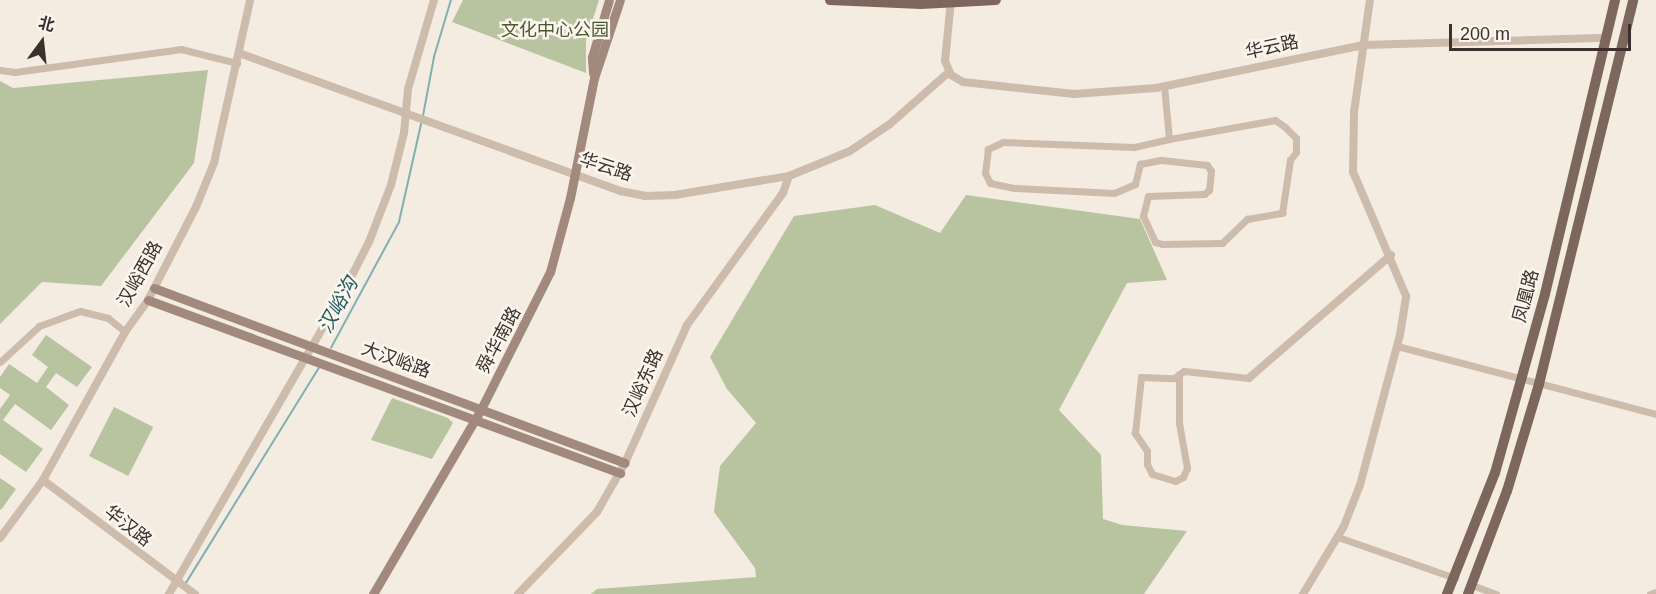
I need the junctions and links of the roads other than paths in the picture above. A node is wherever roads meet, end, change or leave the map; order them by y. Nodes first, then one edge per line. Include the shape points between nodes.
1 (250, 0) edge
2 (434, 0) edge
3 (609, 0) edge
4 (620, 0) edge
5 (830, 0) edge
6 (996, 0) edge
7 (1370, 0) edge
8 (1615, 0) edge
9 (1633, 0) edge
10 (951, 2) edge
11 (1606, 38) junction
12 (1364, 45) junction
13 (238, 58) junction
14 (0, 70) edge
15 (949, 72) junction
16 (594, 78) junction
17 (1164, 86) junction
18 (406, 114) junction
19 (1169, 139) junction
20 (575, 174) junction
21 (789, 176) junction
22 (1391, 255) junction
23 (154, 288) junction
24 (148, 300) junction
25 (124, 332) junction
26 (311, 346) junction
27 (1397, 346) junction
28 (304, 358) junction
29 (0, 362) edge
30 (1179, 374) junction
31 (1249, 378) joint
32 (1520, 379) junction
33 (1539, 384) junction
34 (480, 409) junction
35 (1656, 414) edge
36 (474, 419) junction
37 (626, 463) junction
38 (620, 473) junction
39 (43, 480) junction
40 (1338, 537) junction
41 (0, 538) edge
42 (1455, 578) junction
43 (181, 586) junction
44 (1470, 590) edge
45 (1656, 592) edge
46 (169, 594) edge
47 (195, 594) edge
48 (373, 594) edge
49 (518, 594) edge
50 (1303, 594) edge
51 (1447, 594) edge
52 (1496, 594) edge
53 (1650, 594) edge

1 - 13 street, 汉峪西路
2 - 18 street via 408,89
3 - 16 main road, 舜华南路 via 592,57
4 - 16 main road, 舜华南路
5 - 10 main road
6 - 10 main road
7 - 12 street
8 - 11 main road, 凤凰路
9 - 33 main road, 凤凰路
10 - 15 street via 945,61
11 - 12 street, 华云路
11 - 32 main road, 凤凰路 via 1545,294
12 - 17 street, 华云路
12 - 22 street via 1354,112 1353,172
13 - 14 street via 181,48 15,72
13 - 18 street, 华云路
13 - 23 street, 汉峪西路 via 207,183
15 - 17 street, 华云路 via 963,82 1074,94
15 - 21 street, 华云路 via 890,123 850,151
16 - 20 main road, 舜华南路
17 - 19 street
18 - 20 street, 华云路
18 - 26 street via 384,207 344,291
19 - 19 street via 1134,147 1003,142 988,149 985,173 990,183 1014,188 1114,193 1130,190 1140,164 1161,160 1208,165 1209,190 1204,194 1148,196 1143,216 1155,242 1162,244 1222,243 1248,219 1282,213 1296,138 1275,120
20 - 21 street, 华云路 via 645,196 675,195
20 - 34 main road, 舜华南路 via 550,272
21 - 37 street, 汉峪东路 via 783,193 687,325
22 - 27 street via 1406,296
22 - 31 street
23 - 24 street, 汉峪西路
23 - 26 main road, 大汉峪路
24 - 25 street, 汉峪西路
24 - 28 main road, 大汉峪路
25 - 29 street via 108,318 80,311 39,326
25 - 39 street, 汉峪西路
26 - 28 street
26 - 34 main road, 大汉峪路
27 - 32 street
27 - 40 street via 1360,485
28 - 36 main road, 大汉峪路
28 - 43 street
30 - 30 street via 1173,378 1141,376 1135,423 1152,474 1175,481 1187,468 1179,423
30 - 31 street via 1184,370
32 - 33 street
32 - 42 main road, 凤凰路 via 1495,473
33 - 35 street
33 - 44 main road, 凤凰路 via 1507,491
34 - 36 main road, 舜华南路
34 - 37 main road, 大汉峪路
36 - 38 main road, 大汉峪路
36 - 48 main road, 舜华南路
37 - 38 street, 汉峪东路
38 - 49 street, 汉峪东路 via 582,530
39 - 41 street, 汉峪西路
39 - 43 street, 华汉路
40 - 42 street
40 - 50 street
42 - 51 main road, 凤凰路
43 - 46 street
43 - 47 street, 华汉路
44 - 52 street
45 - 53 street

